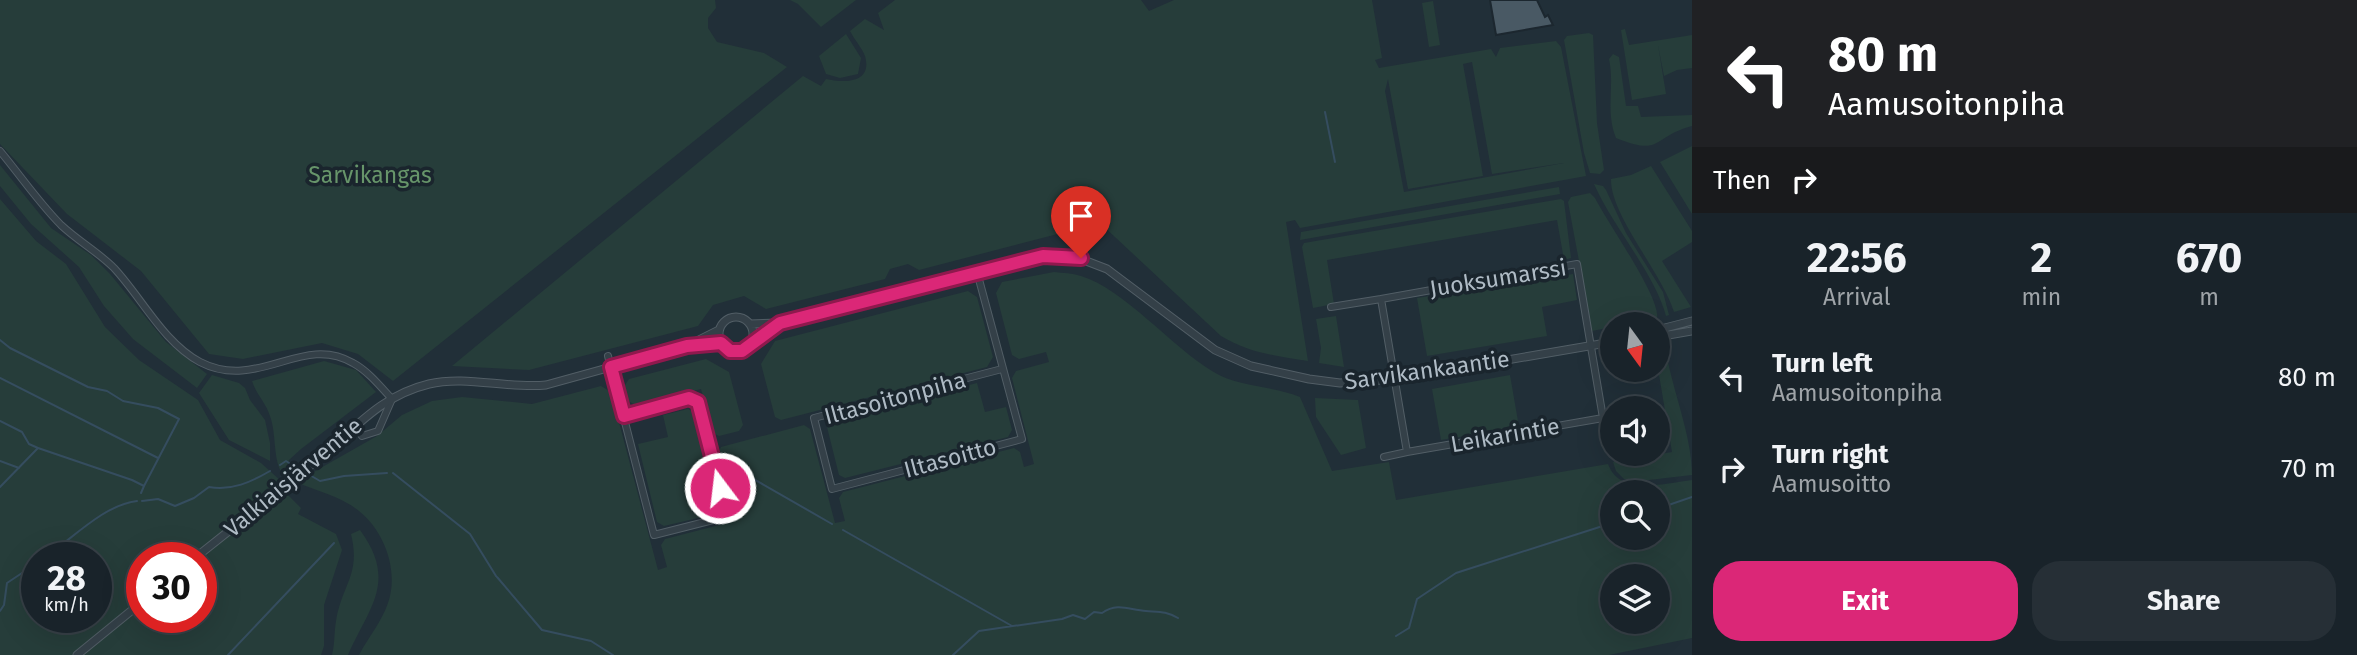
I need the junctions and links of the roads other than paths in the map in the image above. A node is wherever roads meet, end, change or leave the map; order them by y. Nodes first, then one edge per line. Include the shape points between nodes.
1 (0, 151) edge
2 (977, 272) junction
3 (1381, 299) junction
4 (1331, 307) dead end
5 (1692, 321) edge
6 (780, 323) junction
7 (750, 324) junction
8 (1670, 327) edge
9 (719, 330) junction
10 (1692, 331) edge
11 (1670, 335) edge
12 (721, 343) junction
13 (751, 343) junction
14 (1600, 344) edge
15 (1590, 345) junction
16 (687, 346) junction
17 (608, 356) dead end
18 (611, 367) junction
19 (1002, 369) junction
20 (1396, 379) junction
21 (392, 399) junction
22 (1600, 401) edge
23 (624, 416) junction
24 (1600, 419) edge
25 (355, 424) junction
26 (1407, 452) junction
27 (1384, 457) dead end
28 (832, 489) joint
29 (215, 542) edge
30 (126, 615) edge
31 (77, 655) edge

1 - 21 street via 60,223 116,270 170,337 198,361 243,373 311,353 339,356 367,374
2 - 6 street, Sarvikankaantie
2 - 19 street, Iltasoitto
2 - 20 street, Sarvikankaantie via 1043,256 1081,258 1115,275 1215,350 1251,366 1340,383
3 - 4 street, Juoksumarssi
3 - 15 street, Juoksumarssi via 1577,264
3 - 20 street
5 - 8 street
6 - 7 street, Sarvikankaantie
6 - 13 street, Sarvikankaantie
7 - 9 street, Sarvikankaantie via 733,317
7 - 13 street
9 - 12 street
9 - 16 street, Sarvikankaantie
10 - 11 street
12 - 13 street, Sarvikankaantie via 736,352
12 - 16 street, Sarvikankaantie
14 - 15 street, Sarvikankaantie
15 - 20 street, Sarvikankaantie
15 - 22 street
16 - 18 street, Sarvikankaantie
17 - 18 street
18 - 21 street, Sarvikankaantie via 525,387 449,381 428,384
18 - 23 street
19 - 28 street, Iltasoitonpiha via 814,418
19 - 28 street, Iltasoitto via 1022,439
20 - 26 street
21 - 25 street, Valkiaisjärventie
21 - 25 street via 378,431 362,436
23 - 23 street via 654,535 722,518 725,514 698,402 689,398
24 - 26 street, Leikarintie
25 - 29 street, Valkiaisjärventie
26 - 27 street, Leikarintie
30 - 31 street

